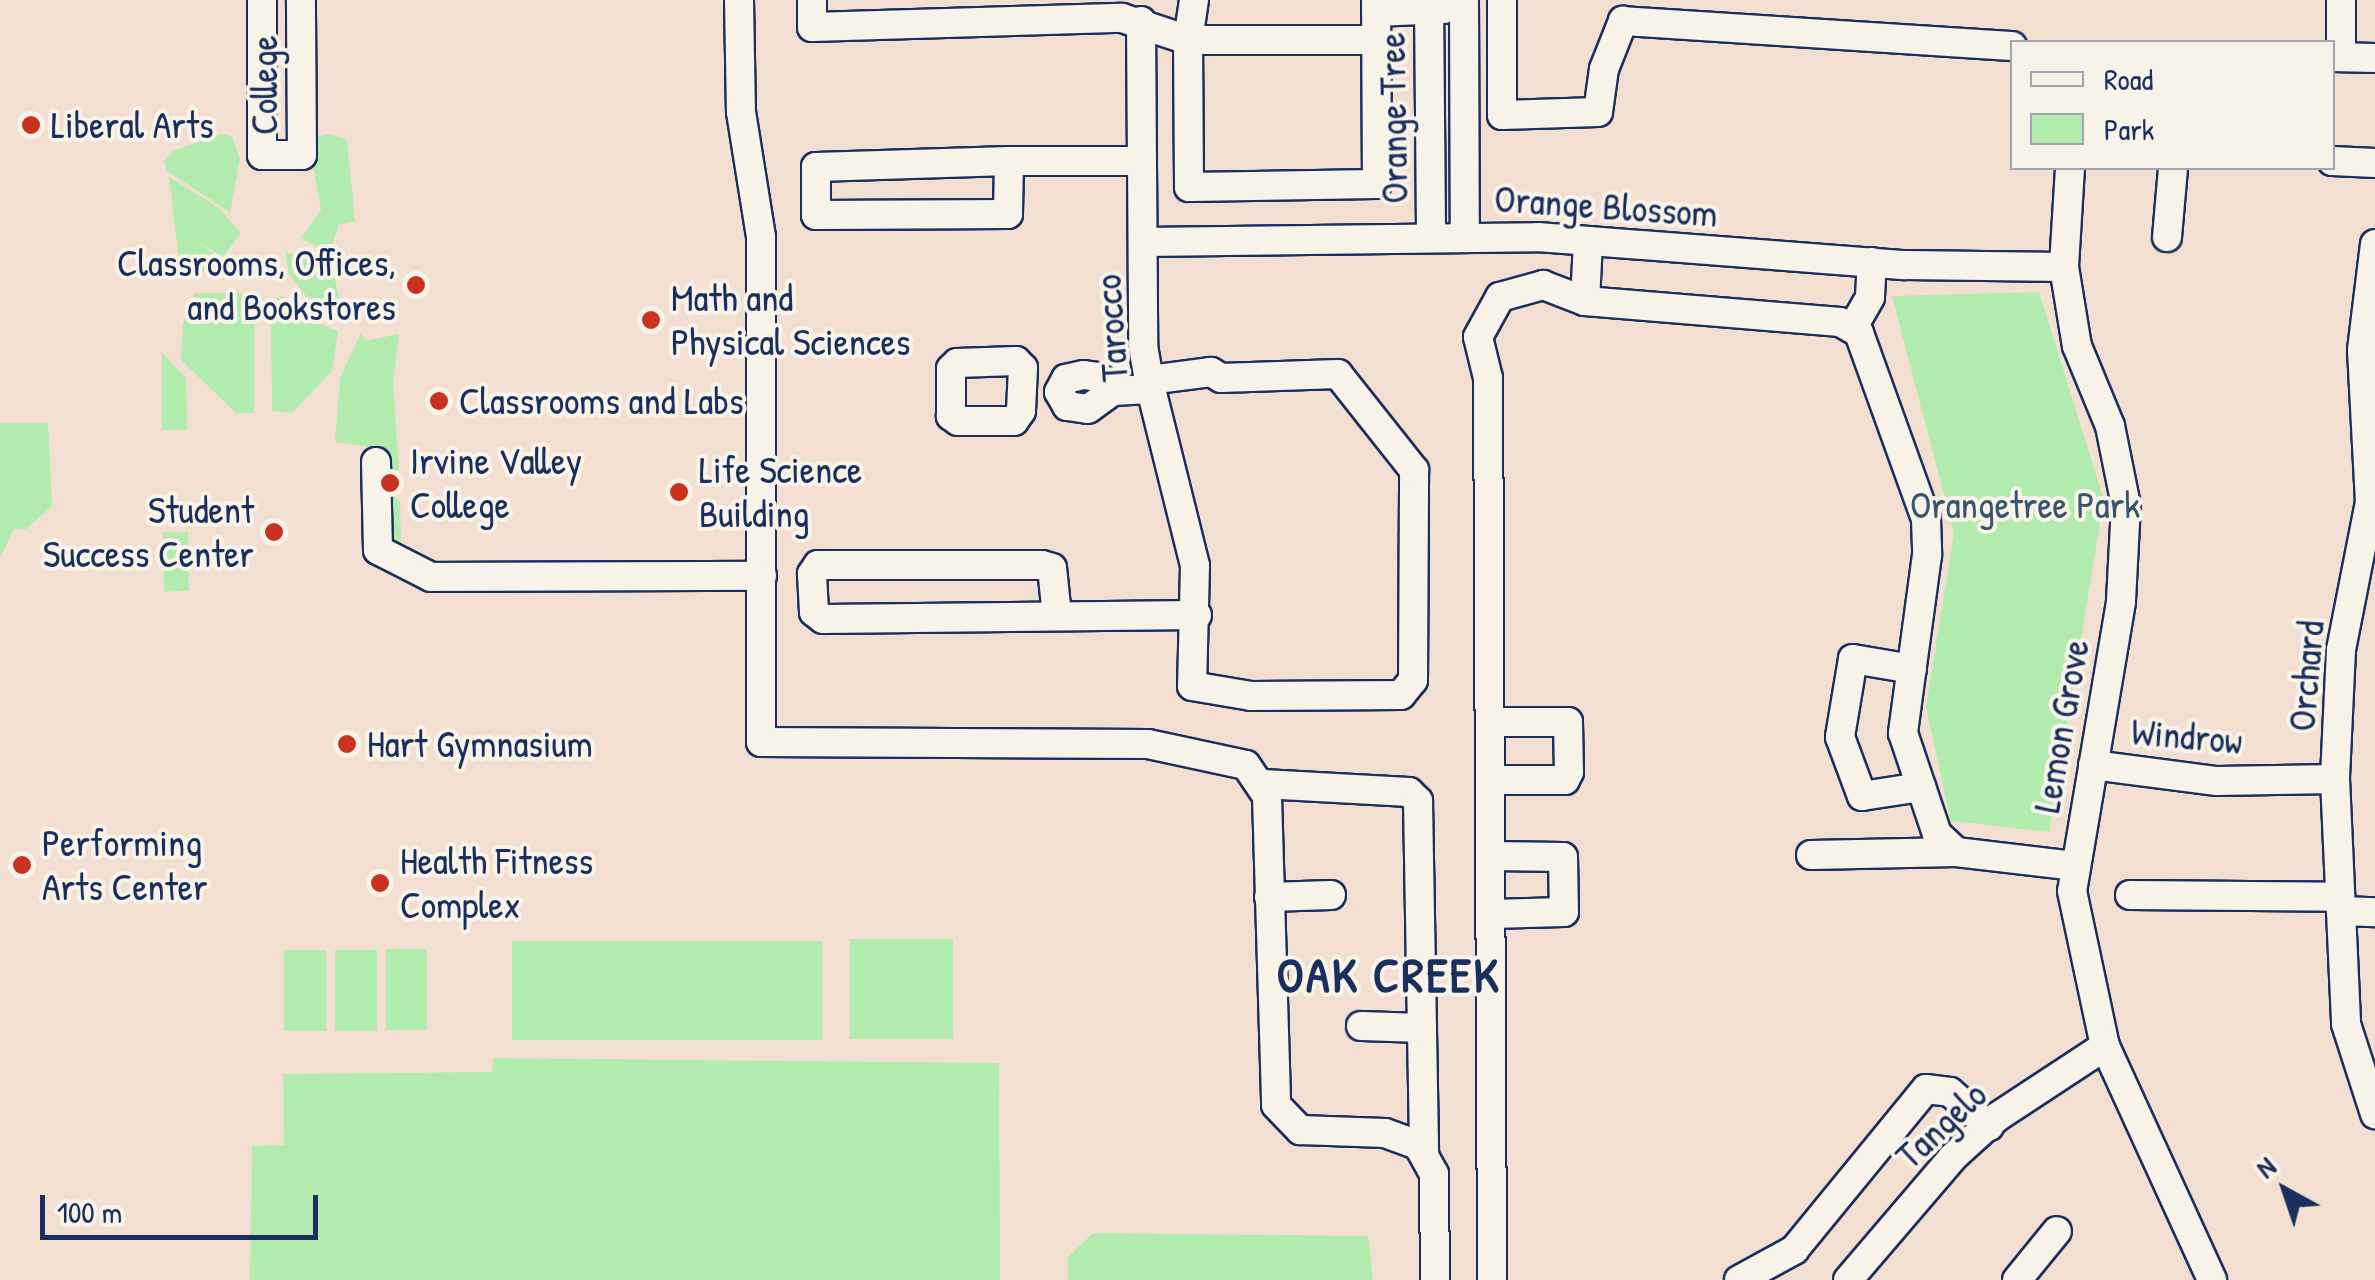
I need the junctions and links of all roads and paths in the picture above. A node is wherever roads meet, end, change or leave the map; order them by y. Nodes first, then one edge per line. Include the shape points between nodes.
1 (262, 0) edge
2 (301, 0) edge
3 (739, 0) edge
4 (812, 0) edge
5 (1194, 0) edge
6 (1464, 0) edge
7 (1502, 0) edge
8 (2341, 0) edge
9 (1437, 3) edge
10 (1376, 6) edge
11 (1684, 12) edge
12 (1121, 13) edge
13 (1188, 40) junction
14 (1376, 40) junction
15 (2010, 46) edge
16 (2337, 57) edge
17 (2375, 58) edge
18 (1009, 161) junction
19 (1139, 161) junction
20 (2335, 161) edge
21 (2375, 163) edge
22 (2070, 170) edge
23 (2173, 170) edge
24 (1465, 235) junction
25 (1431, 236) junction
26 (2167, 237) dead end
27 (1588, 241) junction
28 (1144, 242) junction
29 (2374, 248) edge
30 (1872, 262) junction
31 (2064, 267) junction
32 (1585, 301) junction
33 (1852, 327) junction
34 (1151, 388) junction
35 (1022, 394) dead end
36 (376, 462) dead end
37 (762, 576) junction
38 (1197, 615) junction
39 (1057, 616) junction
40 (1912, 669) junction
41 (1490, 722) junction
42 (2093, 765) junction
43 (2335, 779) junction
44 (1490, 780) junction
45 (1263, 784) junction
46 (1921, 788) junction
47 (1956, 852) junction
48 (1811, 854) dead end
49 (1490, 856) junction
50 (2076, 866) junction
51 (2130, 895) dead end
52 (1331, 896) dead end
53 (1269, 897) junction
54 (2341, 904) junction
55 (2375, 912) edge
56 (1491, 914) junction
57 (1361, 1026) dead end
58 (1422, 1028) junction
59 (2105, 1046) junction
60 (2375, 1114) edge
61 (1989, 1126) junction
62 (1424, 1152) junction
63 (2057, 1232) dead end
64 (1856, 1278) edge
65 (1435, 1280) edge
66 (1492, 1280) edge
67 (1738, 1280) edge
68 (2016, 1280) edge
69 (2212, 1280) edge

1 - 2 street, College via 262,155 302,155
3 - 37 street via 741,112 761,236
4 - 12 street via 812,28
5 - 13 street
6 - 24 street, Orange Tree
7 - 11 street via 1502,115 1598,112 1604,69 1623,21
8 - 16 street
9 - 10 street
9 - 25 street, Orange Tree
10 - 14 street
11 - 15 street
12 - 13 street
12 - 19 street, Tarocco
13 - 14 street
13 - 14 street via 1189,186 1377,184
16 - 17 street
18 - 18 street via 816,167 816,215 1008,214
18 - 19 street
19 - 28 street, Tarocco
20 - 21 street
22 - 31 street, Lemon Grove
23 - 26 street
24 - 25 street, Orange Blossom
24 - 27 street, Orange Blossom
25 - 28 street, Orange Blossom
27 - 30 street, Orange Blossom
27 - 32 street
28 - 34 street, Tarocco via 1142,346
29 - 43 street, Orchard via 2362,350 2370,502 2342,650
30 - 31 street, Orange Blossom
30 - 33 street via 1870,297
31 - 42 street, Lemon Grove via 2077,346 2110,426 2126,505 2120,602
32 - 33 street
32 - 41 street via 1549,286 1514,289 1488,309 1478,337 1488,378
33 - 40 street via 1867,346 1926,519
34 - 35 street via 1112,391 1098,376 1084,374 1066,379 1059,392
34 - 38 street, Tarocco via 1195,566
34 - 38 street, Tarocco via 1212,389 1221,378 1338,374 1414,470 1414,680 1401,695 1251,696 1192,677
36 - 37 street via 378,550 431,577
37 - 45 street via 761,742 1148,744 1222,755 1246,764
38 - 39 street
39 - 39 street via 822,619 814,612 812,574 818,565 1042,565 1052,568
40 - 46 street via 1903,733
40 - 46 street via 1852,659 1840,737 1862,796
41 - 44 street
41 - 44 street via 1568,722 1570,772 1564,780
42 - 43 street, Windrow via 2217,781
42 - 50 street, Lemon Grove
43 - 54 street, Orchard
44 - 49 street
45 - 53 street
45 - 58 street via 1409,792 1418,801
46 - 47 street via 1941,842
47 - 48 street
47 - 50 street
49 - 56 street
49 - 56 street via 1563,857 1564,912
50 - 59 street, Lemon Grove via 2072,890
51 - 54 street
52 - 53 street
53 - 62 street via 1270,1090 1276,1106 1300,1130 1404,1136
54 - 55 street
54 - 60 street, Orchard via 2346,1024
56 - 66 street
57 - 58 street
58 - 62 street
59 - 61 street, Tangelo
59 - 69 street, Lemon Grove
61 - 64 street, Tangelo via 1953,1157
61 - 67 street via 1950,1092 1926,1089 1794,1250
62 - 65 street via 1434,1174
63 - 68 street

